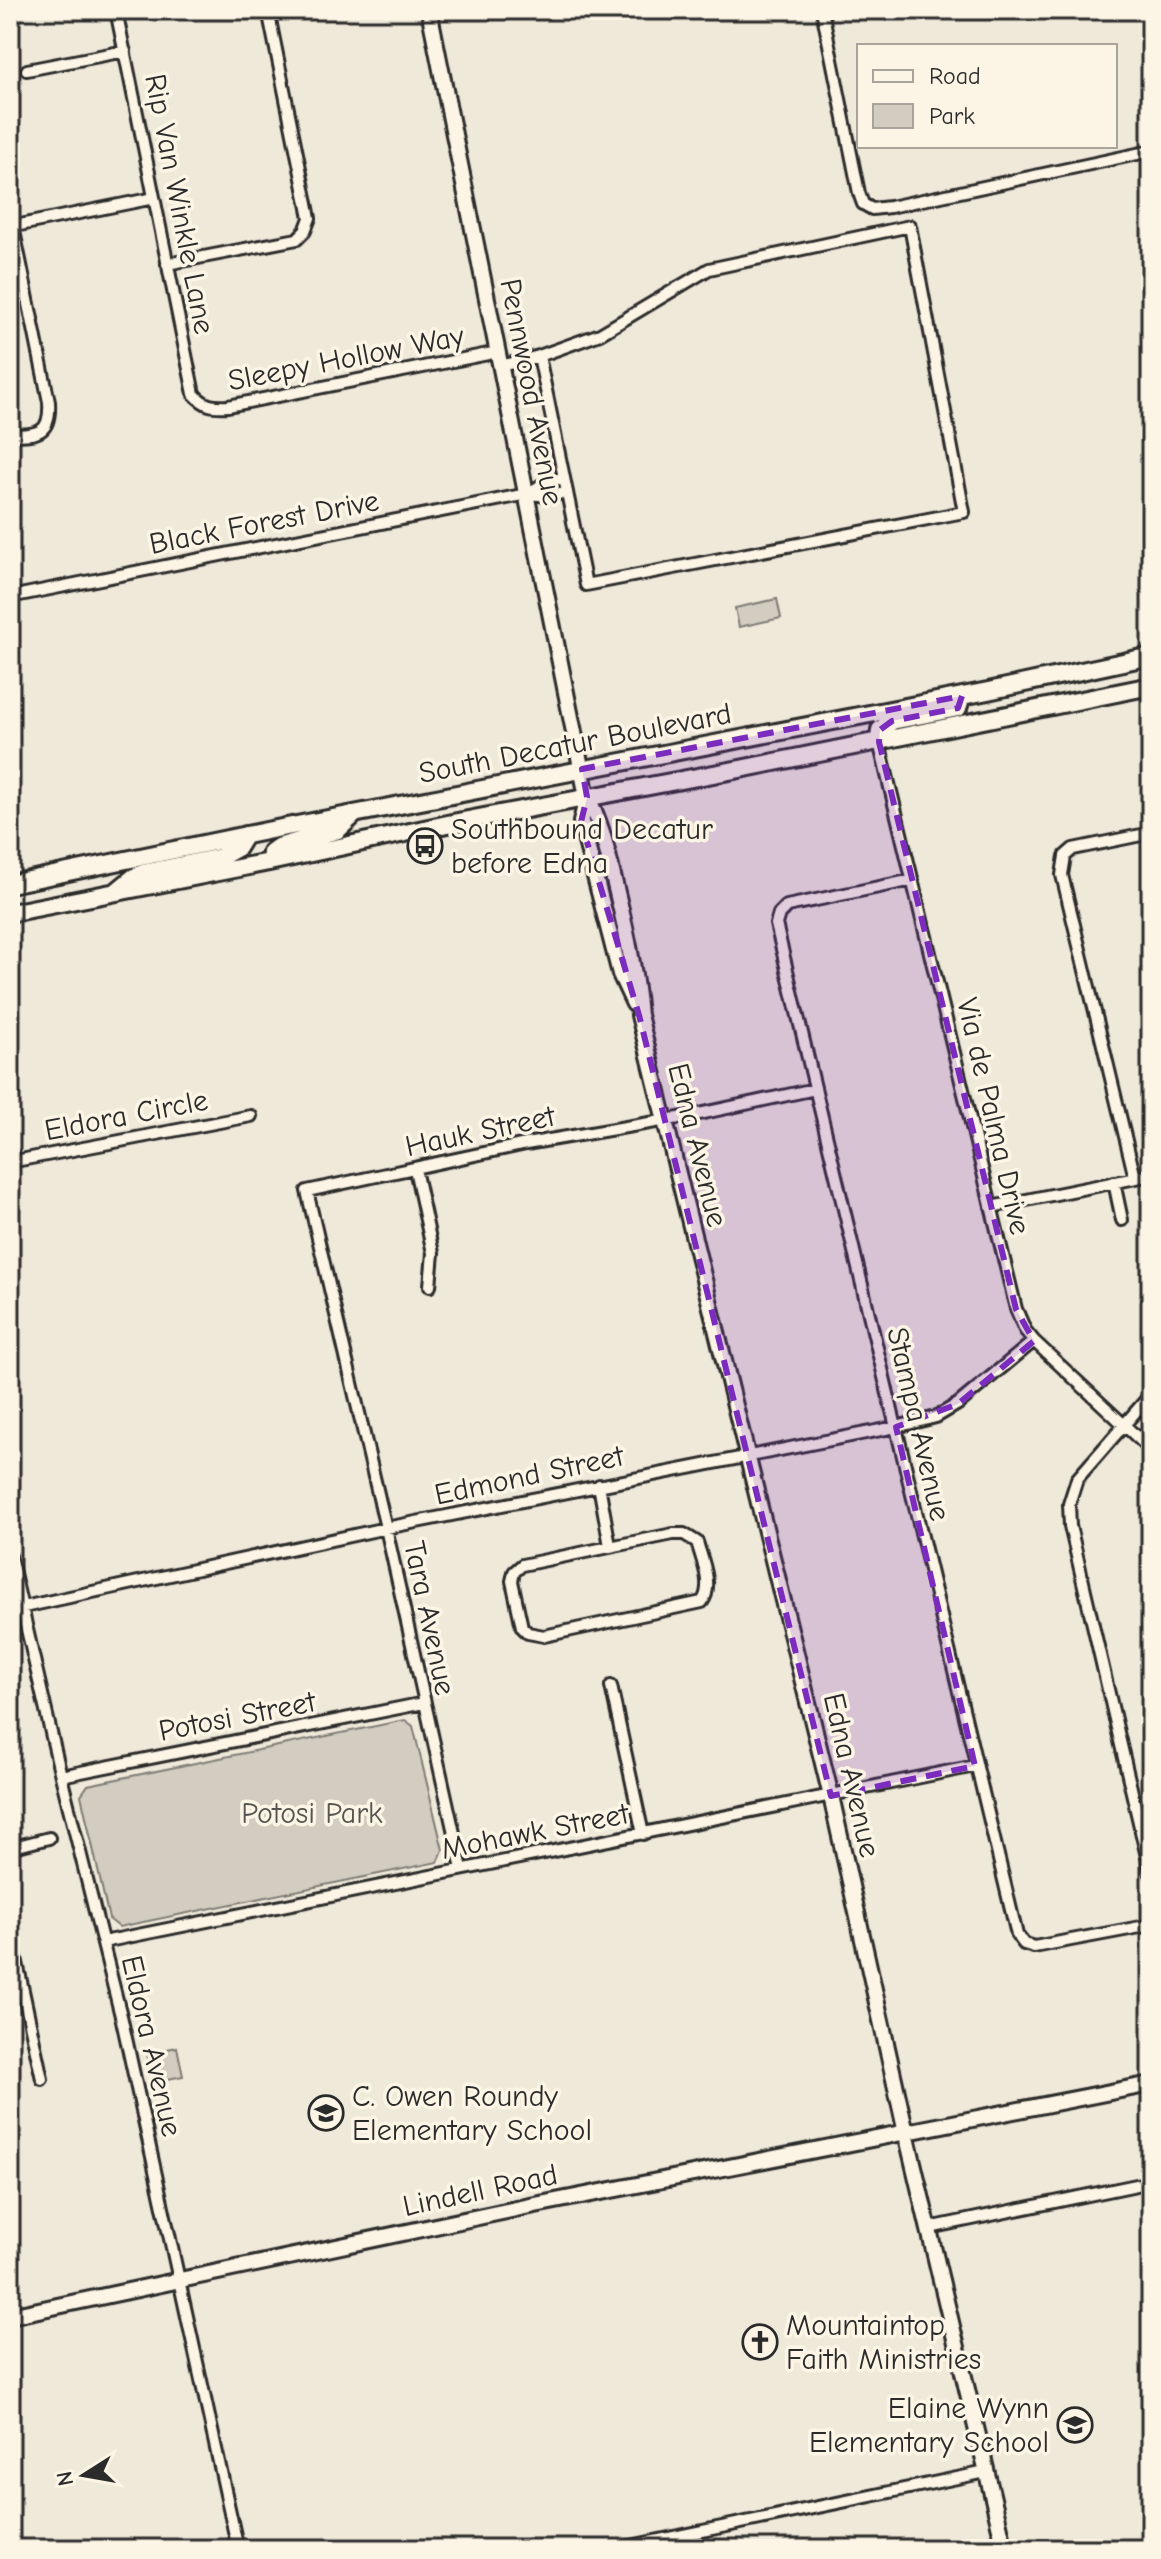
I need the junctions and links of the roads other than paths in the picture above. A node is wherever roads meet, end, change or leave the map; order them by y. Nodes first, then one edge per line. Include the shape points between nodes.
1 (116, 10) edge
2 (268, 10) edge
3 (429, 10) edge
4 (822, 10) edge
5 (125, 51) junction
6 (27, 70) dead end
7 (1151, 151) edge
8 (154, 198) junction
9 (12, 226) edge
10 (167, 264) junction
11 (539, 356) junction
12 (500, 359) junction
13 (203, 404) joint
14 (10, 435) edge
15 (564, 478) junction
16 (567, 492) junction
17 (527, 494) junction
18 (10, 597) edge
19 (1151, 656) edge
20 (1151, 686) edge
21 (962, 696) junction
22 (879, 742) junction
23 (585, 783) junction
24 (356, 813) junction
25 (1151, 833) edge
26 (245, 835) junction
27 (270, 862) junction
28 (913, 880) junction
29 (10, 884) edge
30 (116, 892) junction
31 (10, 913) edge
32 (815, 1089) junction
33 (251, 1116) dead end
34 (664, 1119) junction
35 (10, 1162) edge
36 (415, 1169) junction
37 (1151, 1175) edge
38 (1135, 1178) junction
39 (1114, 1182) junction
40 (307, 1191) joint
41 (991, 1207) junction
42 (1122, 1220) dead end
43 (430, 1286) dead end
44 (1034, 1341) junction
45 (1151, 1394) edge
46 (1122, 1424) junction
47 (896, 1427) junction
48 (1151, 1450) edge
49 (746, 1455) junction
50 (599, 1485) junction
51 (386, 1528) junction
52 (610, 1546) junction
53 (10, 1556) edge
54 (22, 1607) junction
55 (10, 1610) edge
56 (611, 1686) dead end
57 (424, 1703) junction
58 (975, 1766) junction
59 (61, 1776) junction
60 (831, 1796) junction
61 (643, 1834) junction
62 (49, 1838) dead end
63 (10, 1848) edge
64 (462, 1869) junction
65 (1151, 1874) edge
66 (1151, 1925) edge
67 (10, 1930) edge
68 (103, 1942) junction
69 (15, 1979) edge
70 (42, 2079) dead end
71 (1151, 2084) edge
72 (906, 2133) junction
73 (1151, 2182) edge
74 (929, 2228) junction
75 (180, 2280) junction
76 (10, 2316) edge
77 (986, 2472) junction
78 (621, 2548) edge
79 (238, 2549) edge
80 (1005, 2549) edge

1 - 5 street, Rip Van Winkle Lane
2 - 10 street via 310,218 305,231 297,239
3 - 12 street, Pennwood Avenue
4 - 7 street via 859,193 872,209
5 - 6 street
5 - 8 street, Rip Van Winkle Lane
8 - 9 street
8 - 10 street, Rip Van Winkle Lane
9 - 14 street via 50,419 42,431
10 - 13 street, Rip Van Winkle Lane via 194,394
11 - 12 street, Sleepy Hollow Way
11 - 15 street
11 - 16 street, Sleepy Hollow Way via 600,334 709,269 910,226 964,512 586,585
12 - 13 street, Sleepy Hollow Way via 228,406
12 - 17 street, Pennwood Avenue
15 - 16 street
15 - 17 street
16 - 17 street
17 - 18 street, Black Forest Drive
17 - 23 street, Pennwood Avenue
19 - 21 main road, South Decatur Boulevard
20 - 22 main road, South Decatur Boulevard
21 - 22 main road via 958,708 892,721 880,730
21 - 23 main road, South Decatur Boulevard
22 - 23 main road, South Decatur Boulevard
22 - 28 street, Via de Palma Drive
23 - 24 main road, South Decatur Boulevard
23 - 27 main road, South Decatur Boulevard via 452,823
23 - 34 street, Edna Avenue via 581,822
24 - 26 main road, South Decatur Boulevard
24 - 27 main road via 338,830 278,847
25 - 38 street via 1073,849 1065,856 1062,875
26 - 29 main road, South Decatur Boulevard
26 - 30 main road via 237,848 221,857 143,873
27 - 30 main road, South Decatur Boulevard
28 - 32 street, Stampa Avenue via 787,906 779,914 776,924
28 - 41 street, Via de Palma Drive
30 - 31 main road, South Decatur Boulevard
32 - 34 street, Hauk Street
32 - 47 street, Stampa Avenue
33 - 35 street, Eldora Circle
34 - 36 street, Hauk Street
34 - 49 street, Edna Avenue
36 - 40 street, Hauk Street
36 - 43 street via 433,1253
37 - 38 street
38 - 39 street
39 - 41 street
39 - 42 street
40 - 51 street, Tara Avenue
41 - 44 street, Via de Palma Drive via 1016,1309
44 - 46 street, Via de Palma Drive
44 - 47 street, Edmond Street via 958,1404 936,1417
45 - 46 street
46 - 48 street, Via de Palma Drive
46 - 65 street via 1077,1479 1069,1504 1070,1526
47 - 49 street, Edmond Street
47 - 58 street, Stampa Avenue
49 - 50 street, Edmond Street
49 - 60 street, Edna Avenue
50 - 51 street, Edmond Street
50 - 52 street
51 - 54 street, Edmond Street
51 - 57 street, Tara Avenue
52 - 52 street via 533,1561 514,1572 522,1627 544,1636 696,1605 706,1596 697,1542 691,1537 673,1534
53 - 54 street, Eldora Avenue
54 - 55 street, Edmond Street
54 - 59 street, Eldora Avenue
56 - 61 street
57 - 59 street, Potosi Street
57 - 64 street, Tara Avenue
58 - 60 street, Mohawk Street
58 - 66 street, Stampa Avenue via 1017,1935 1024,1944 1034,1947
59 - 68 street, Eldora Avenue
60 - 61 street, Mohawk Street
60 - 72 street, Edna Avenue
61 - 64 street, Mohawk Street
62 - 63 street
64 - 68 street, Mohawk Street
67 - 69 street
68 - 75 street, Eldora Avenue
69 - 70 street
71 - 72 street, Lindell Road
72 - 74 street, Edna Avenue
72 - 75 street, Lindell Road
73 - 74 street
74 - 77 street, Edna Avenue
75 - 76 street, Lindell Road
75 - 79 street, Eldora Avenue
77 - 78 street
77 - 80 street, Edna Avenue

